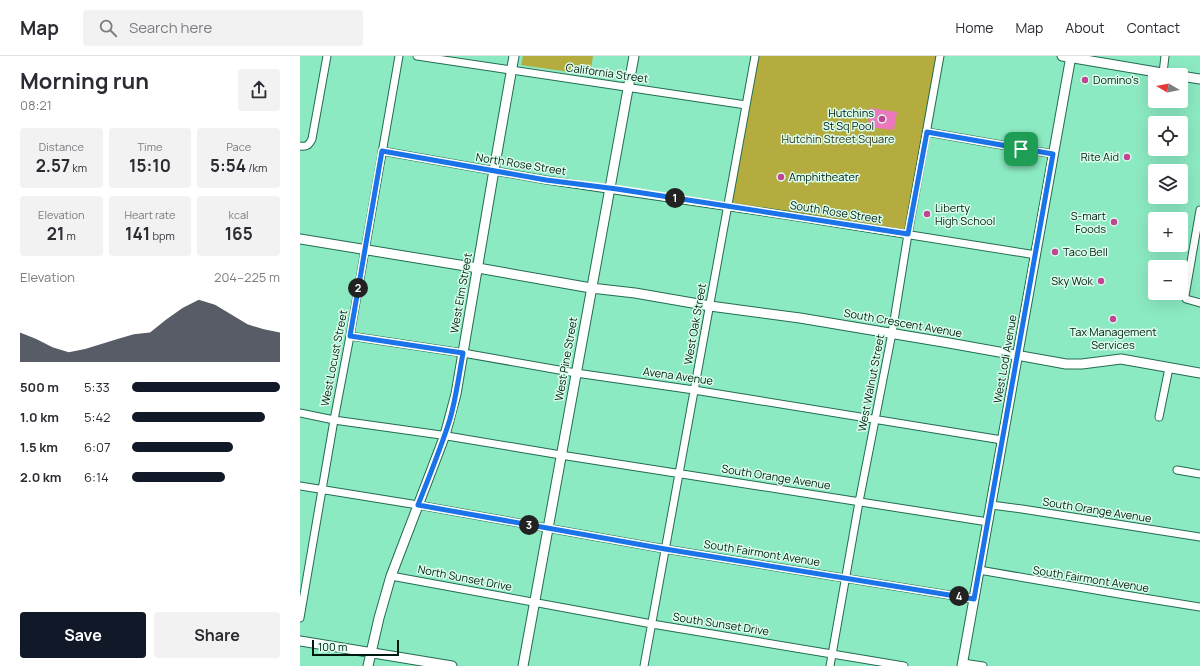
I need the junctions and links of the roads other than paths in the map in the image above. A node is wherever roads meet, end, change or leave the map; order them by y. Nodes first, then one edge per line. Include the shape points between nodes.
1 (327, 56) edge
2 (399, 56) edge
3 (417, 56) edge
4 (514, 56) edge
5 (634, 56) edge
6 (755, 56) edge
7 (940, 56) edge
8 (1165, 56) edge
9 (1068, 57) edge
10 (1164, 68) edge
11 (512, 70) junction
12 (1148, 70) edge
13 (1188, 77) edge
14 (1200, 79) edge
15 (628, 87) junction
16 (746, 105) junction
17 (927, 132) junction
18 (300, 146) edge
19 (382, 151) junction
20 (1053, 154) junction
21 (494, 170) junction
22 (609, 188) junction
23 (728, 206) junction
24 (1200, 210) edge
25 (908, 234) junction
26 (300, 239) edge
27 (365, 249) junction
28 (1036, 255) junction
29 (478, 268) junction
30 (591, 288) junction
31 (1199, 303) edge
32 (710, 306) junction
33 (892, 333) junction
34 (350, 336) junction
35 (463, 353) junction
36 (1017, 355) junction
37 (1169, 368) junction
38 (576, 373) junction
39 (1200, 373) edge
40 (694, 390) junction
41 (300, 413) edge
42 (1159, 417) dead end
43 (875, 418) junction
44 (334, 420) junction
45 (445, 435) junction
46 (1002, 440) junction
47 (560, 455) junction
48 (1177, 470) dead end
49 (679, 474) junction
50 (1200, 474) edge
51 (300, 486) edge
52 (323, 489) junction
53 (859, 502) junction
54 (418, 505) junction
55 (991, 505) junction
56 (988, 522) junction
57 (548, 528) junction
58 (1200, 537) edge
59 (665, 549) junction
60 (979, 570) junction
61 (391, 576) junction
62 (845, 578) junction
63 (974, 599) junction
64 (534, 602) junction
65 (1200, 607) edge
66 (300, 618) edge
67 (652, 624) junction
68 (300, 641) edge
69 (372, 652) junction
70 (832, 654) junction
71 (963, 664) edge
72 (368, 666) edge
73 (452, 666) edge
74 (523, 666) edge
75 (644, 666) edge
76 (830, 666) edge
77 (904, 666) edge
78 (983, 666) edge

1 - 18 street via 312,139 306,146
2 - 19 street, West Locust Street
3 - 11 street, California Street
4 - 11 street, West Elm Street
5 - 15 street, West Pine Street
6 - 16 street, West Oak Street
7 - 17 street, West Walnut Street
8 - 10 street
9 - 12 street
9 - 20 street, West Lodi Avenue
11 - 15 street, California Street
11 - 21 street, West Elm Street
13 - 14 street
15 - 16 street, California Street
15 - 22 street, West Pine Street
16 - 23 street, West Oak Street
17 - 20 street
17 - 25 street, West Walnut Street
19 - 21 street, North Rose Street
19 - 27 street, West Locust Street
20 - 28 street, West Lodi Avenue
21 - 22 street, North Rose Street
21 - 29 street, West Elm Street
22 - 23 street, South Rose Street
22 - 30 street, West Pine Street
23 - 25 street, South Rose Street
23 - 32 street, West Oak Street
24 - 31 street via 1185,296 1186,299
25 - 28 street, South Rose Street
25 - 33 street, West Walnut Street
26 - 27 street, South Crescent Avenue
27 - 29 street, South Crescent Avenue
27 - 34 street, West Locust Street
28 - 36 street, West Lodi Avenue
29 - 30 street, South Crescent Avenue
29 - 35 street, West Elm Street
30 - 32 street, South Crescent Avenue
30 - 38 street, West Pine Street
32 - 33 street, South Crescent Avenue
32 - 40 street, West Oak Street
33 - 36 street, South Crescent Avenue
33 - 43 street, West Walnut Street
34 - 35 street, Avena Avenue
34 - 44 street, West Locust Street
35 - 38 street, Avena Avenue
35 - 45 street, West Elm Street
36 - 37 street, South Crescent Avenue via 1066,364 1121,359
36 - 46 street, West Lodi Avenue
37 - 39 street, South Crescent Avenue
37 - 42 street
38 - 40 street, Avena Avenue
38 - 47 street, West Pine Street
40 - 43 street, Avena Avenue
40 - 49 street, West Oak Street
41 - 44 street, South Orange Avenue
43 - 46 street, Avena Avenue
43 - 53 street, West Walnut Street
44 - 45 street, South Orange Avenue
44 - 52 street, West Locust Street
45 - 47 street, South Orange Avenue
45 - 54 street, West Elm Street
46 - 55 street, West Lodi Avenue
47 - 49 street, South Orange Avenue
47 - 57 street, West Pine Street
48 - 50 street
49 - 53 street, South Orange Avenue
49 - 59 street, West Oak Street
51 - 52 street, South Fairmont Avenue
52 - 54 street, South Fairmont Avenue
52 - 66 street, West Locust Street
53 - 56 street, South Orange Avenue
53 - 62 street, West Walnut Street
54 - 57 street, South Fairmont Avenue
54 - 61 street, West Elm Street
55 - 56 street, West Lodi Avenue
55 - 58 street, South Orange Avenue
56 - 60 street, West Lodi Avenue
57 - 59 street, South Fairmont Avenue
57 - 64 street, West Pine Street
59 - 62 street, South Fairmont Avenue
59 - 67 street, West Oak Street
60 - 63 street, West Lodi Avenue
60 - 65 street, South Fairmont Avenue
61 - 64 street, North Sunset Drive
61 - 69 street, West Elm Street
62 - 63 street, South Fairmont Avenue
62 - 70 street, West Walnut Street
63 - 71 street, West Lodi Avenue
64 - 67 street, South Sunset Drive
64 - 74 street, West Pine Street
67 - 70 street, South Sunset Drive
67 - 75 street, West Oak Street
68 - 69 street
69 - 72 street, West Elm Street
69 - 73 street
70 - 76 street, West Walnut Street
70 - 77 street, South Sunset Drive
71 - 78 street

